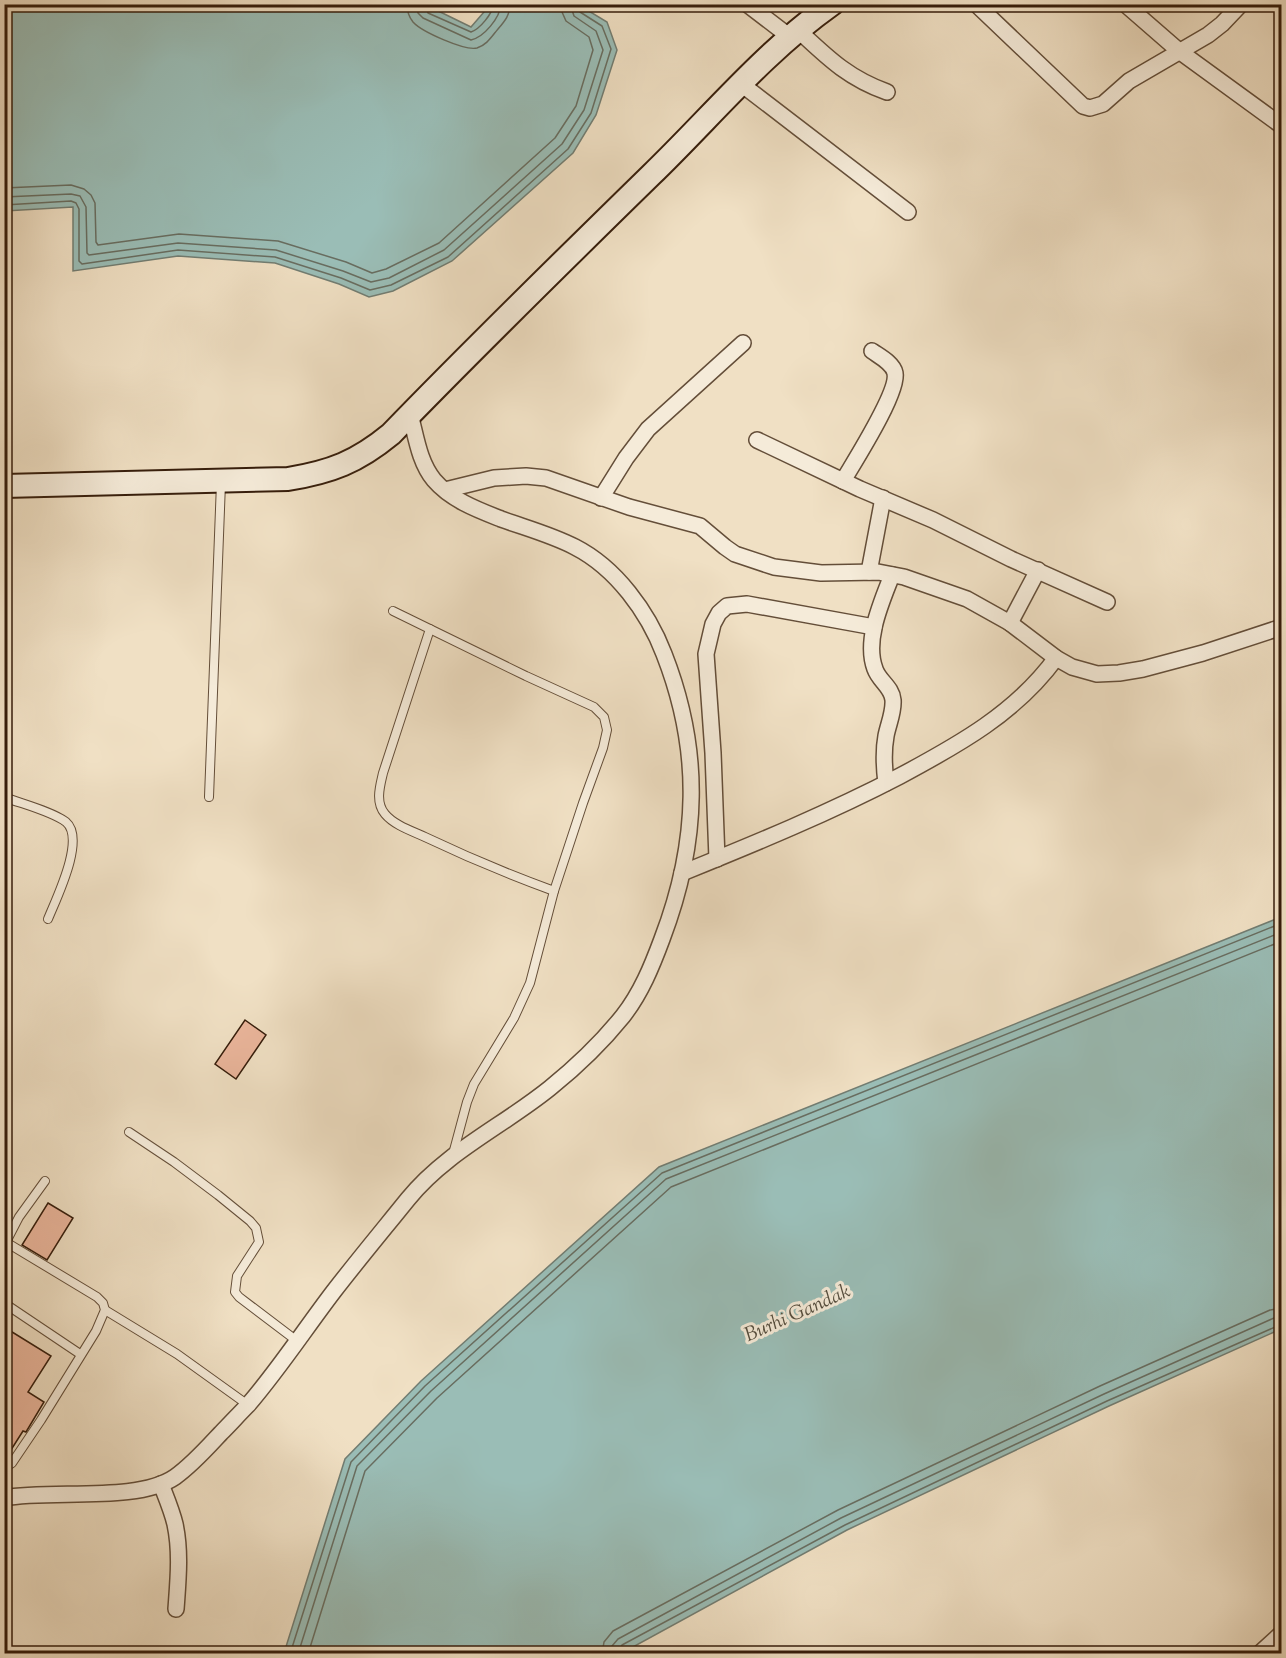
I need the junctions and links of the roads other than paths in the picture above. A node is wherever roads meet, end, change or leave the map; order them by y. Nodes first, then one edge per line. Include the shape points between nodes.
1 (747, 4) edge
2 (832, 4) edge
3 (976, 4) edge
4 (1125, 4) edge
5 (1241, 4) edge
6 (794, 33) junction
7 (1179, 51) junction
8 (740, 82) junction
9 (887, 92) dead end
10 (1281, 126) edge
11 (908, 212) dead end
12 (743, 343) dead end
13 (872, 351) dead end
14 (410, 414) junction
15 (757, 440) dead end
16 (221, 481) junction
17 (843, 481) junction
18 (4, 486) edge
19 (445, 490) junction
20 (601, 498) junction
21 (883, 498) junction
22 (1038, 570) junction
23 (869, 572) junction
24 (892, 574) junction
25 (1107, 602) dead end
26 (393, 611) dead end
27 (1011, 623) junction
28 (874, 627) junction
29 (1281, 627) edge
30 (429, 629) junction
31 (1056, 658) junction
32 (886, 783) junction
33 (4, 797) edge
34 (209, 797) dead end
35 (717, 859) junction
36 (682, 873) junction
37 (554, 891) junction
38 (48, 920) dead end
39 (129, 1132) dead end
40 (452, 1158) junction
41 (45, 1181) dead end
42 (5, 1243) edge
43 (4, 1303) edge
44 (105, 1310) junction
45 (297, 1341) junction
46 (80, 1354) junction
47 (248, 1405) junction
48 (4, 1468) edge
49 (161, 1484) junction
50 (4, 1498) edge
51 (176, 1609) dead end
52 (1281, 1633) edge
53 (1259, 1653) edge

1 - 6 street
2 - 6 street
3 - 7 street via 1083,106 1090,108 1103,104 1129,81
4 - 7 street
5 - 7 street via 1222,24
6 - 8 street
6 - 9 street via 849,74
7 - 10 street
8 - 11 street
8 - 14 street
12 - 20 street via 648,429
13 - 17 street via 888,363 895,376 887,401
14 - 16 street via 375,447 333,469 288,479
14 - 19 street via 425,468
15 - 17 street
16 - 18 street
16 - 34 lane
17 - 21 street
19 - 20 street via 494,478 526,476 546,478
19 - 36 street via 478,510 592,557 624,589 646,620 663,651 686,734 692,790 689,845
20 - 23 street via 700,526 735,554 774,567 821,573
21 - 22 street
21 - 23 street
22 - 25 street
22 - 27 street
23 - 24 street
24 - 27 street via 945,590
24 - 28 street
26 - 30 lane
27 - 31 street
28 - 32 street via 874,668 888,686 893,703 884,750
28 - 35 street via 747,604 726,606 719,613 706,654
29 - 31 street via 1203,653 1119,673 1096,674
30 - 37 lane via 594,707 604,717 606,738
30 - 37 lane via 383,773 379,790 385,814 466,857
31 - 32 street via 1008,709 942,753
32 - 35 street
33 - 38 lane via 55,816 71,828 74,846
35 - 36 street
36 - 40 street via 654,960 624,1015 554,1085
37 - 40 lane via 523,1000 474,1084
39 - 45 lane via 250,1221 260,1242 237,1276 235,1292
40 - 45 street via 407,1200
41 - 42 lane
42 - 44 lane via 97,1297
43 - 46 lane
44 - 46 lane
44 - 47 lane via 177,1354
45 - 47 street
46 - 48 lane via 24,1445
47 - 49 street via 205,1450
49 - 50 street via 122,1491
49 - 51 street via 177,1540
52 - 53 street

